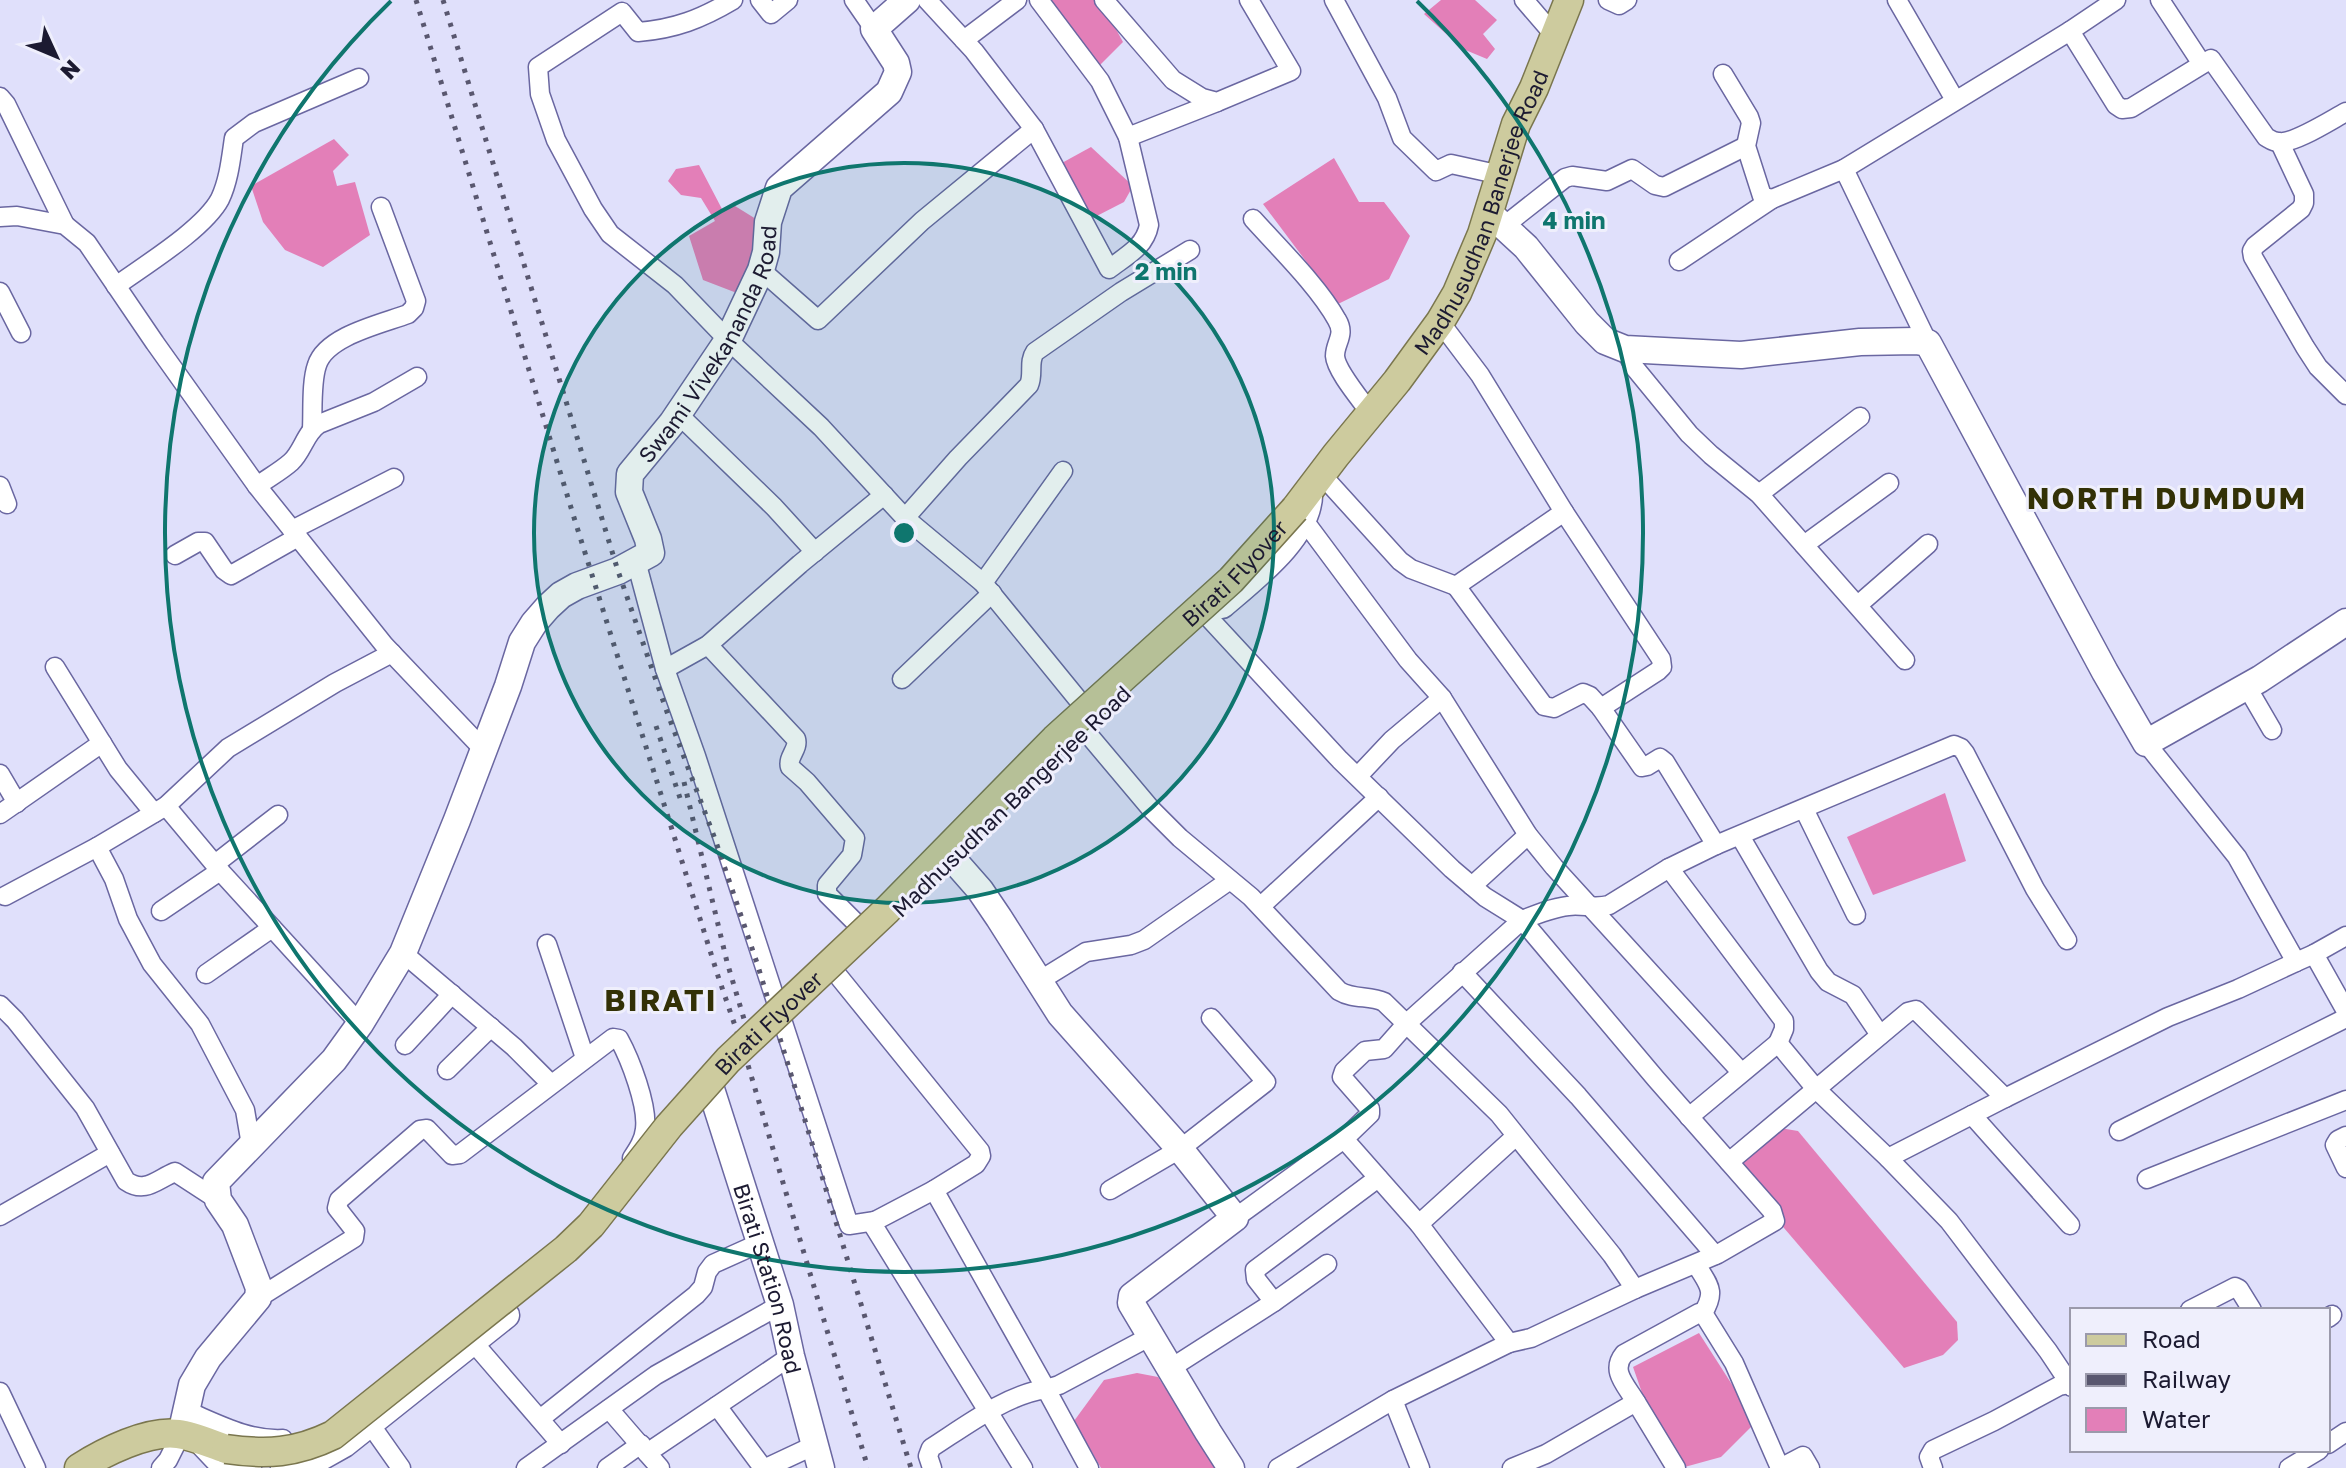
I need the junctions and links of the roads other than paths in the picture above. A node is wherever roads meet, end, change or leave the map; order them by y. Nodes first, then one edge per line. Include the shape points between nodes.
1 (733, 0) edge
2 (760, 0) edge
3 (788, 0) edge
4 (854, 0) edge
5 (907, 0) edge
6 (927, 0) edge
7 (1017, 0) edge
8 (1039, 0) edge
9 (1104, 0) edge
10 (1249, 0) edge
11 (1334, 0) edge
12 (1524, 0) edge
13 (1569, 0) edge
14 (1608, 0) edge
15 (1627, 0) edge
16 (1897, 0) edge
17 (2116, 0) edge
18 (2160, 0) edge
19 (874, 29) junction
20 (2070, 31) junction
21 (1555, 36) junction
22 (964, 40) junction
23 (2202, 64) junction
24 (1723, 74) dead end
25 (359, 78) dead end
26 (0, 97) edge
27 (1955, 100) junction
28 (1217, 102) junction
29 (2346, 112) edge
30 (1034, 129) junction
31 (1128, 137) junction
32 (2280, 143) junction
33 (1746, 146) junction
34 (1844, 169) junction
35 (1501, 175) junction
36 (1772, 199) junction
37 (381, 207) dead end
38 (0, 217) edge
39 (1253, 219) dead end
40 (1496, 219) junction
41 (65, 225) junction
42 (1190, 250) dead end
43 (1679, 261) dead end
44 (1109, 269) junction
45 (761, 270) junction
46 (116, 286) junction
47 (0, 292) edge
48 (1121, 292) junction
49 (1440, 322) junction
50 (21, 333) dead end
51 (728, 340) junction
52 (1928, 343) junction
53 (1625, 349) junction
54 (417, 377) dead end
55 (2346, 395) edge
56 (678, 414) junction
57 (1371, 414) junction
58 (1860, 417) dead end
59 (312, 429) junction
60 (1063, 471) dead end
61 (394, 478) dead end
62 (1889, 483) dead end
63 (257, 486) junction
64 (1759, 494) junction
65 (884, 495) junction
66 (1307, 498) junction
67 (1564, 512) junction
68 (905, 518) junction
69 (295, 533) junction
70 (1928, 544) dead end
71 (1804, 545) junction
72 (815, 552) junction
73 (175, 555) dead end
74 (636, 561) junction
75 (1456, 586) junction
76 (987, 588) junction
77 (1858, 605) junction
78 (1208, 617) junction
79 (2346, 622) edge
80 (708, 645) junction
81 (392, 653) junction
82 (1905, 660) dead end
83 (55, 667) dead end
84 (665, 669) junction
85 (902, 679) dead end
86 (2247, 687) junction
87 (1442, 698) junction
88 (1601, 708) junction
89 (1085, 715) junction
90 (2272, 730) dead end
91 (102, 743) junction
92 (2146, 743) junction
93 (483, 749) junction
94 (0, 774) edge
95 (1358, 776) junction
96 (1379, 797) junction
97 (17, 803) junction
98 (1804, 809) junction
99 (160, 810) junction
100 (0, 814) edge
101 (278, 815) dead end
102 (1528, 835) junction
103 (1740, 836) junction
104 (1716, 845) junction
105 (97, 847) junction
106 (951, 857) junction
107 (218, 867) junction
108 (1669, 868) junction
109 (1230, 880) junction
110 (1472, 886) junction
111 (5, 896) dead end
112 (1261, 906) junction
113 (1591, 907) junction
114 (161, 911) dead end
115 (1856, 915) dead end
116 (1522, 920) junction
117 (272, 928) junction
118 (849, 931) junction
119 (2346, 936) edge
120 (2067, 940) dead end
121 (547, 944) dead end
122 (403, 953) junction
123 (2314, 954) junction
124 (2296, 962) junction
125 (835, 972) junction
126 (1462, 972) junction
127 (206, 974) dead end
128 (1039, 981) junction
129 (452, 994) junction
130 (0, 1005) edge
131 (2346, 1011) edge
132 (1211, 1018) dead end
133 (2346, 1018) edge
134 (782, 1020) junction
135 (1407, 1023) junction
136 (360, 1024) junction
137 (491, 1027) junction
138 (1880, 1035) junction
139 (1778, 1043) junction
140 (405, 1045) dead end
141 (585, 1058) junction
142 (447, 1070) dead end
143 (1741, 1072) junction
144 (551, 1084) junction
145 (711, 1089) junction
146 (1816, 1089) junction
147 (2005, 1098) junction
148 (2346, 1100) edge
149 (1972, 1115) junction
150 (1689, 1117) junction
151 (2119, 1131) dead end
152 (1516, 1136) junction
153 (2346, 1136) edge
154 (1344, 1139) junction
155 (251, 1145) junction
156 (1180, 1149) junction
157 (110, 1153) junction
158 (1888, 1158) junction
159 (1729, 1162) junction
160 (2346, 1168) edge
161 (1378, 1178) junction
162 (2147, 1179) dead end
163 (934, 1190) junction
164 (1110, 1190) dead end
165 (218, 1200) junction
166 (0, 1216) edge
167 (1235, 1218) junction
168 (875, 1221) junction
169 (1419, 1224) junction
170 (2070, 1225) dead end
171 (762, 1242) junction
172 (1715, 1255) junction
173 (1327, 1264) dead end
174 (1696, 1264) junction
175 (1635, 1289) junction
176 (258, 1298) junction
177 (1274, 1302) junction
178 (780, 1305) junction
179 (2194, 1308) edge
180 (2251, 1308) edge
181 (1703, 1313) junction
182 (1151, 1336) junction
183 (473, 1342) junction
184 (1509, 1343) junction
185 (791, 1356) junction
186 (1171, 1368) junction
187 (2070, 1383) edge
188 (2070, 1384) edge
189 (1046, 1389) junction
190 (0, 1392) edge
191 (1393, 1400) junction
192 (1636, 1402) junction
193 (717, 1406) junction
194 (609, 1409) junction
195 (988, 1413) junction
196 (540, 1419) junction
197 (370, 1424) junction
198 (199, 1434) junction
199 (561, 1444) junction
200 (644, 1449) junction
201 (2316, 1452) edge
202 (818, 1456) edge
203 (334, 1460) edge
204 (536, 1465) edge
205 (1518, 1467) edge
206 (36, 1468) edge
207 (79, 1468) edge
208 (161, 1468) edge
209 (248, 1468) edge
210 (292, 1468) edge
211 (401, 1468) edge
212 (607, 1468) edge
213 (660, 1468) edge
214 (765, 1468) edge
215 (932, 1468) edge
216 (1023, 1468) edge
217 (1089, 1468) edge
218 (1231, 1468) edge
219 (1278, 1468) edge
220 (1420, 1468) edge
221 (1676, 1468) edge
222 (1780, 1468) edge
223 (1810, 1468) edge
224 (1933, 1468) edge
225 (2289, 1468) edge

1 - 51 street via 701,19 660,30 638,32 622,12 538,67 540,94 556,140 610,234 675,285
2 - 3 street via 771,14
4 - 19 street
5 - 19 street
6 - 22 street
7 - 22 street
8 - 31 street via 1100,81
9 - 28 street via 1173,80
10 - 28 street via 1291,71
11 - 35 street via 1387,98 1402,138 1436,171 1451,164
12 - 21 street
13 - 21 main road, Madhusudhan Banerjee Road
14 - 15 street via 1619,5
16 - 27 street
17 - 20 street
18 - 23 street
19 - 45 street, Swami Vivekananda Road via 896,63 898,72 889,92 779,188
20 - 23 street via 2122,109
20 - 27 street
21 - 35 main road, Madhusudhan Banerjee Road via 1516,124
22 - 30 street
23 - 32 street via 2215,61 2266,137
24 - 33 street via 1751,123
25 - 46 street via 254,123 234,138 228,177 214,209
26 - 41 street
27 - 34 street
28 - 31 street
29 - 32 street
30 - 44 street
30 - 45 street via 922,221 818,320
31 - 44 street via 1149,225 1140,246
32 - 55 street via 2304,203 2255,246 2253,257 2318,367
33 - 36 street via 1759,190
33 - 40 street via 1664,187 1632,169 1607,181 1565,178
34 - 36 street
34 - 52 street
35 - 40 main road, Madhusudhan Banerjee Road
36 - 43 street
37 - 59 street via 416,301 414,308 334,342 323,352 316,366
38 - 41 street
39 - 57 street via 1339,323 1335,355
40 - 49 main road, Madhusudhan Banerjee Road
40 - 53 street via 1587,323 1605,341
41 - 46 street via 87,243
42 - 48 street
44 - 48 street
45 - 51 street, Swami Vivekananda Road
46 - 63 street
47 - 50 street
48 - 68 street via 1035,352 1029,385
49 - 57 main road, Madhusudhan Banerjee Road
49 - 67 street via 1480,375
51 - 56 street, Swami Vivekananda Road
51 - 65 street
52 - 53 street via 1860,342 1741,355
52 - 92 street
53 - 64 street via 1689,434
54 - 59 street
56 - 72 street
56 - 74 street, Swami Vivekananda Road via 630,474 629,492 651,553
57 - 66 main road, Madhusudhan Bangerjee Road
58 - 64 street
59 - 63 street via 291,462
60 - 76 street
61 - 69 street
62 - 71 street
63 - 69 street
64 - 71 street
65 - 68 street
65 - 72 street
66 - 75 street via 1411,569
66 - 78 street, Madhusudhan Bangerjee Road via 1292,536
66 - 87 street via 1408,660
66 - 89 street, Madhusudhan Bangerjee Road via 1278,512
66 - 198 main road, Birati Flyover, bridge via 1231,580 1055,739 887,910 728,1060 566,1249 333,1435 257,1453
67 - 75 street
67 - 88 street via 1663,664
68 - 76 street
69 - 73 street via 231,575 205,542
69 - 81 street
70 - 77 street
71 - 77 street
72 - 80 street
74 - 84 street
74 - 93 street via 561,595 534,623
75 - 88 street via 1544,706 1554,708 1583,693
76 - 85 street
76 - 89 street
77 - 82 street
78 - 89 street, Madhusudhan Bangerjee Road
78 - 95 street
79 - 86 street
80 - 84 street
80 - 118 street via 796,739 790,767 855,838 852,855 826,890
81 - 93 street
81 - 99 street via 228,748
83 - 91 street
84 - 134 street
86 - 90 street
86 - 92 street
87 - 95 street
87 - 102 street
88 - 104 street via 1642,767 1660,758 1665,762
89 - 106 street, Madhusudhan Bangerjee Road
89 - 109 street via 1151,809
89 - 118 street, Madhusudhan Bangerjee Road via 1026,753
91 - 97 street
91 - 99 street via 118,769
92 - 124 street via 2237,857
93 - 122 street
94 - 97 street
95 - 96 street
96 - 110 street
96 - 112 street
97 - 100 street
98 - 103 street
98 - 115 street
98 - 120 street via 1958,746
99 - 105 street
99 - 107 street
101 - 107 street
102 - 110 street
102 - 113 street
103 - 104 street
103 - 138 street via 1819,971 1853,995
104 - 108 street
105 - 111 street
105 - 155 street via 152,964 200,1024 245,1110
106 - 125 street, Madhusudhan Bangerjee Road
106 - 128 street via 980,890
107 - 114 street
107 - 117 street
108 - 113 street via 1618,902
108 - 139 street via 1784,1021
109 - 112 street
109 - 128 street via 1144,940 1086,952
110 - 116 street
112 - 135 street via 1339,991 1380,1000
113 - 116 street via 1570,906
113 - 143 street
116 - 126 street
116 - 150 street
117 - 127 street
117 - 136 street
118 - 125 street via 828,960
119 - 123 street
121 - 141 street
122 - 129 street
122 - 136 street
123 - 124 street
123 - 131 street
124 - 147 street via 2168,1017
125 - 134 street, Madhusudhan Bangerjee Road
125 - 163 street via 980,1151 976,1164
126 - 135 street
126 - 172 street
128 - 156 street via 1080,1038
129 - 137 street
129 - 140 street
130 - 157 street via 85,1108
132 - 156 street via 1266,1082
133 - 151 street
134 - 145 street, Madhusudhan Bangerjee Road
134 - 168 street via 849,1225
135 - 152 street
135 - 154 street via 1384,1049 1365,1051 1342,1074 1370,1111
136 - 155 street via 334,1060
137 - 142 street
137 - 144 street
138 - 146 street
138 - 147 street via 1916,1010
139 - 143 street
139 - 146 street
141 - 144 street
141 - 198 street via 613,1038 620,1040 643,1105 644,1134 628,1166 543,1253 315,1431 270,1439
143 - 150 street
144 - 176 street via 456,1156 427,1129 420,1130 339,1200 337,1208 355,1231 354,1238
145 - 171 street, Birati Station Road
145 - 183 street, Madhusudhan Bangerjee Road via 588,1243
146 - 158 street
146 - 159 street
147 - 149 street
148 - 162 street
149 - 158 street
149 - 170 street
150 - 159 street
152 - 169 street
152 - 175 street
153 - 160 street via 2335,1145
154 - 161 street
154 - 167 street
155 - 165 street via 216,1182
156 - 164 street
156 - 167 street
157 - 165 street via 135,1187 175,1172
157 - 166 street
158 - 187 street via 1949,1221
159 - 172 street via 1775,1221
161 - 169 street
161 - 177 street via 1255,1270
163 - 168 street
163 - 189 street
165 - 176 street via 235,1225
167 - 182 street via 1132,1296
168 - 195 street
169 - 184 street
171 - 178 street, Birati Station Road
171 - 196 street via 713,1264 696,1295
172 - 174 street
173 - 177 street
174 - 175 street
174 - 181 street via 1711,1294
175 - 184 street via 1541,1334
176 - 198 street via 192,1385
177 - 186 street
178 - 185 street, Birati Station Road
178 - 194 street via 656,1375
179 - 180 street via 2235,1287
181 - 192 street via 1620,1359 1618,1372
181 - 222 street via 1734,1363
182 - 186 street
182 - 189 street
183 - 196 street
183 - 197 street, Madhusudhan Bangerjee Road
184 - 191 street
185 - 193 street
185 - 202 street, Birati Station Road
186 - 218 street
188 - 224 street via 1933,1450
189 - 195 street
189 - 217 street
190 - 206 street
191 - 219 street
191 - 220 street
192 - 205 street
192 - 221 street
193 - 200 street
193 - 214 street
194 - 199 street
194 - 200 street
195 - 215 street via 931,1448 927,1452
195 - 216 street
196 - 199 street
197 - 203 street, Madhusudhan Bangerjee Road
197 - 211 street
198 - 207 main road, Birati Flyover via 143,1438
198 - 208 street
198 - 209 street via 220,1461
199 - 204 street
200 - 212 street
200 - 213 street
201 - 225 street
202 - 214 street
203 - 210 street, Madhusudhan Bangerjee Road
222 - 223 street via 1803,1456

